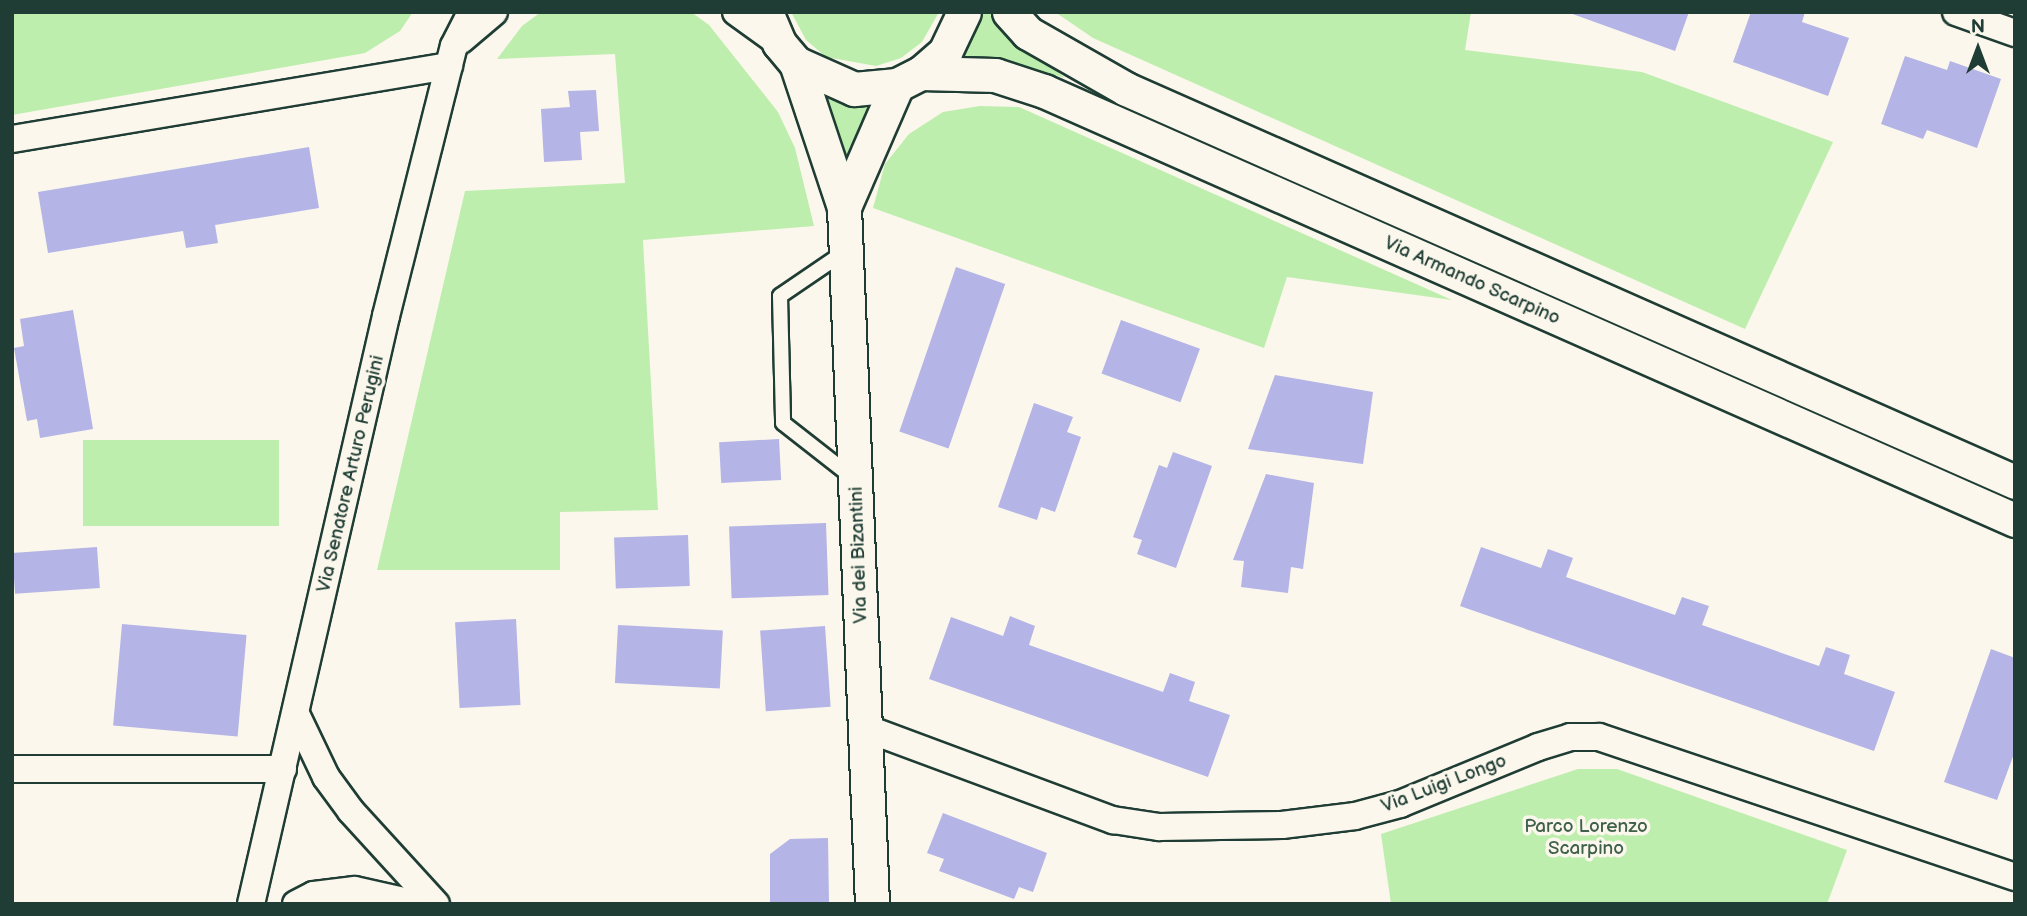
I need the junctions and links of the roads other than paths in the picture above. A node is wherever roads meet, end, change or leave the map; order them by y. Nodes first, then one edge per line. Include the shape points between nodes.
1 (471, 12) edge
2 (494, 12) edge
3 (736, 12) edge
4 (766, 12) edge
5 (964, 12) edge
6 (1009, 12) edge
7 (1956, 12) edge
8 (2015, 33) edge
9 (788, 53) junction
10 (452, 56) junction
11 (909, 79) junction
12 (12, 139) edge
13 (844, 207) junction
14 (844, 252) junction
15 (856, 479) junction
16 (2015, 482) edge
17 (2015, 520) edge
18 (296, 714) junction
19 (866, 728) junction
20 (12, 769) edge
21 (283, 769) junction
22 (2015, 877) edge
23 (251, 904) edge
24 (296, 904) edge
25 (417, 904) edge
26 (436, 904) edge
27 (872, 904) edge

1 - 10 street, Via Senatore Arturo Perugini
2 - 10 street
3 - 9 street
4 - 9 street, Via dei Bizantini
5 - 11 street via 945,52
6 - 16 street, Via Armando Scarpino via 1038,39 1126,89
7 - 8 street
9 - 11 street, Via Armando Scarpino via 834,84 854,89
9 - 13 street, Via dei Bizantini
10 - 12 street
10 - 18 street, Via Senatore Arturo Perugini
11 - 13 street, Via dei Bizantini
11 - 17 street, Via Armando Scarpino via 995,75 1044,92
13 - 14 street, Via dei Bizantini
14 - 15 street, Via dei Bizantini
14 - 15 lane via 780,296 783,423
15 - 19 street, Via dei Bizantini
18 - 21 street, Via Senatore Arturo Perugini
18 - 26 street via 326,777 351,811
19 - 22 street, Via Luigi Longo via 1113,820 1159,827 1282,825 1355,816 1400,804 1538,747 1570,737 1599,737
19 - 27 street, Via dei Bizantini
20 - 21 street
21 - 23 street, Via Senatore Arturo Perugini
24 - 25 street via 314,895 355,890

